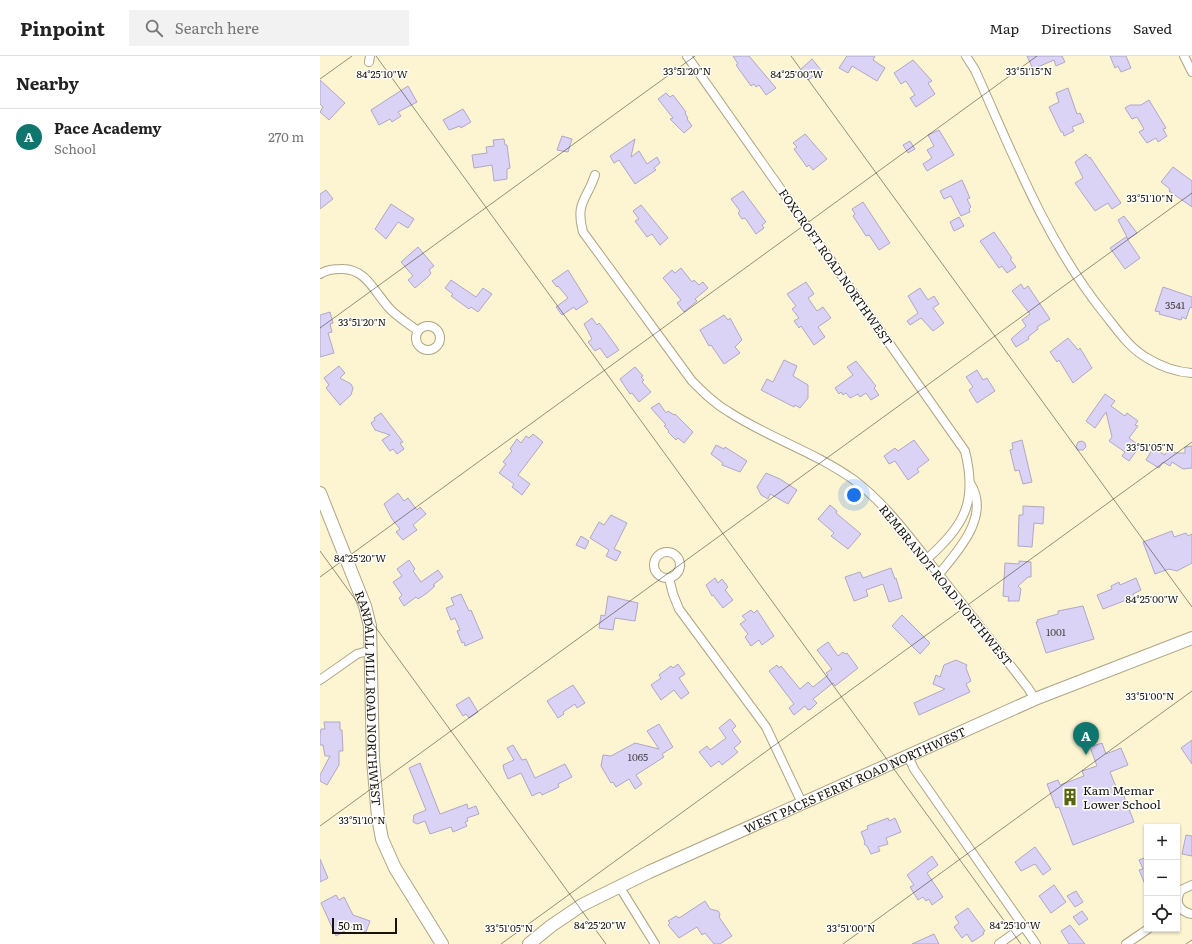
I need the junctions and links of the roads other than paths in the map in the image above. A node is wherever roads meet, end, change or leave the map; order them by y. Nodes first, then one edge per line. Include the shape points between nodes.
1 (688, 56) edge
2 (966, 56) edge
3 (1184, 56) edge
4 (1192, 72) edge
5 (596, 175) dead end
6 (320, 274) edge
7 (418, 331) dead end
8 (1192, 373) edge
9 (970, 483) junction
10 (320, 493) edge
11 (927, 559) junction
12 (939, 574) junction
13 (669, 578) dead end
14 (1192, 638) edge
15 (371, 650) junction
16 (320, 680) edge
17 (1035, 700) junction
18 (908, 756) junction
19 (802, 803) junction
20 (1192, 885) edge
21 (619, 886) junction
22 (1178, 896) edge
23 (1180, 910) edge
24 (1192, 914) edge
25 (1024, 926) junction
26 (1144, 932) edge
27 (442, 944) edge
28 (529, 944) edge
29 (655, 944) edge
30 (999, 944) edge
31 (1036, 944) edge
32 (1126, 944) edge

1 - 9 street, FOXCROFT ROAD NORTHWEST via 965,451
2 - 8 street via 975,70 1044,223 1085,289 1134,348 1166,367
3 - 4 street
5 - 11 street, REMBRANDT ROAD NORTHWEST via 580,206 579,219 583,232 692,381 709,398 729,412 821,460 854,481 890,512
6 - 7 street via 333,269 356,272 371,283 391,309
9 - 11 street, FOXCROFT ROAD NORTHWEST via 964,515 958,527
9 - 12 street, FOXCROFT ROAD NORTHWEST via 977,493 973,524 963,544
10 - 15 main road, RANDALL MILL ROAD NORTHWEST via 365,606 370,626
11 - 12 street, REMBRANDT ROAD NORTHWEST
12 - 17 street, REMBRANDT ROAD NORTHWEST
13 - 19 street via 679,609 766,727
14 - 17 main road, WEST PACES FERRY ROAD NORTHWEST
15 - 16 street via 357,654
15 - 27 main road, RANDALL MILL ROAD NORTHWEST via 373,760 382,839 395,868
17 - 18 main road, WEST PACES FERRY ROAD NORTHWEST
18 - 19 main road, WEST PACES FERRY ROAD NORTHWEST
18 - 25 street via 914,769
19 - 21 main road, WEST PACES FERRY ROAD NORTHWEST
20 - 22 street via 1184,887
21 - 28 main road, WEST PACES FERRY ROAD NORTHWEST via 582,905
21 - 29 street
23 - 24 street
25 - 30 street
25 - 31 street
26 - 32 street

